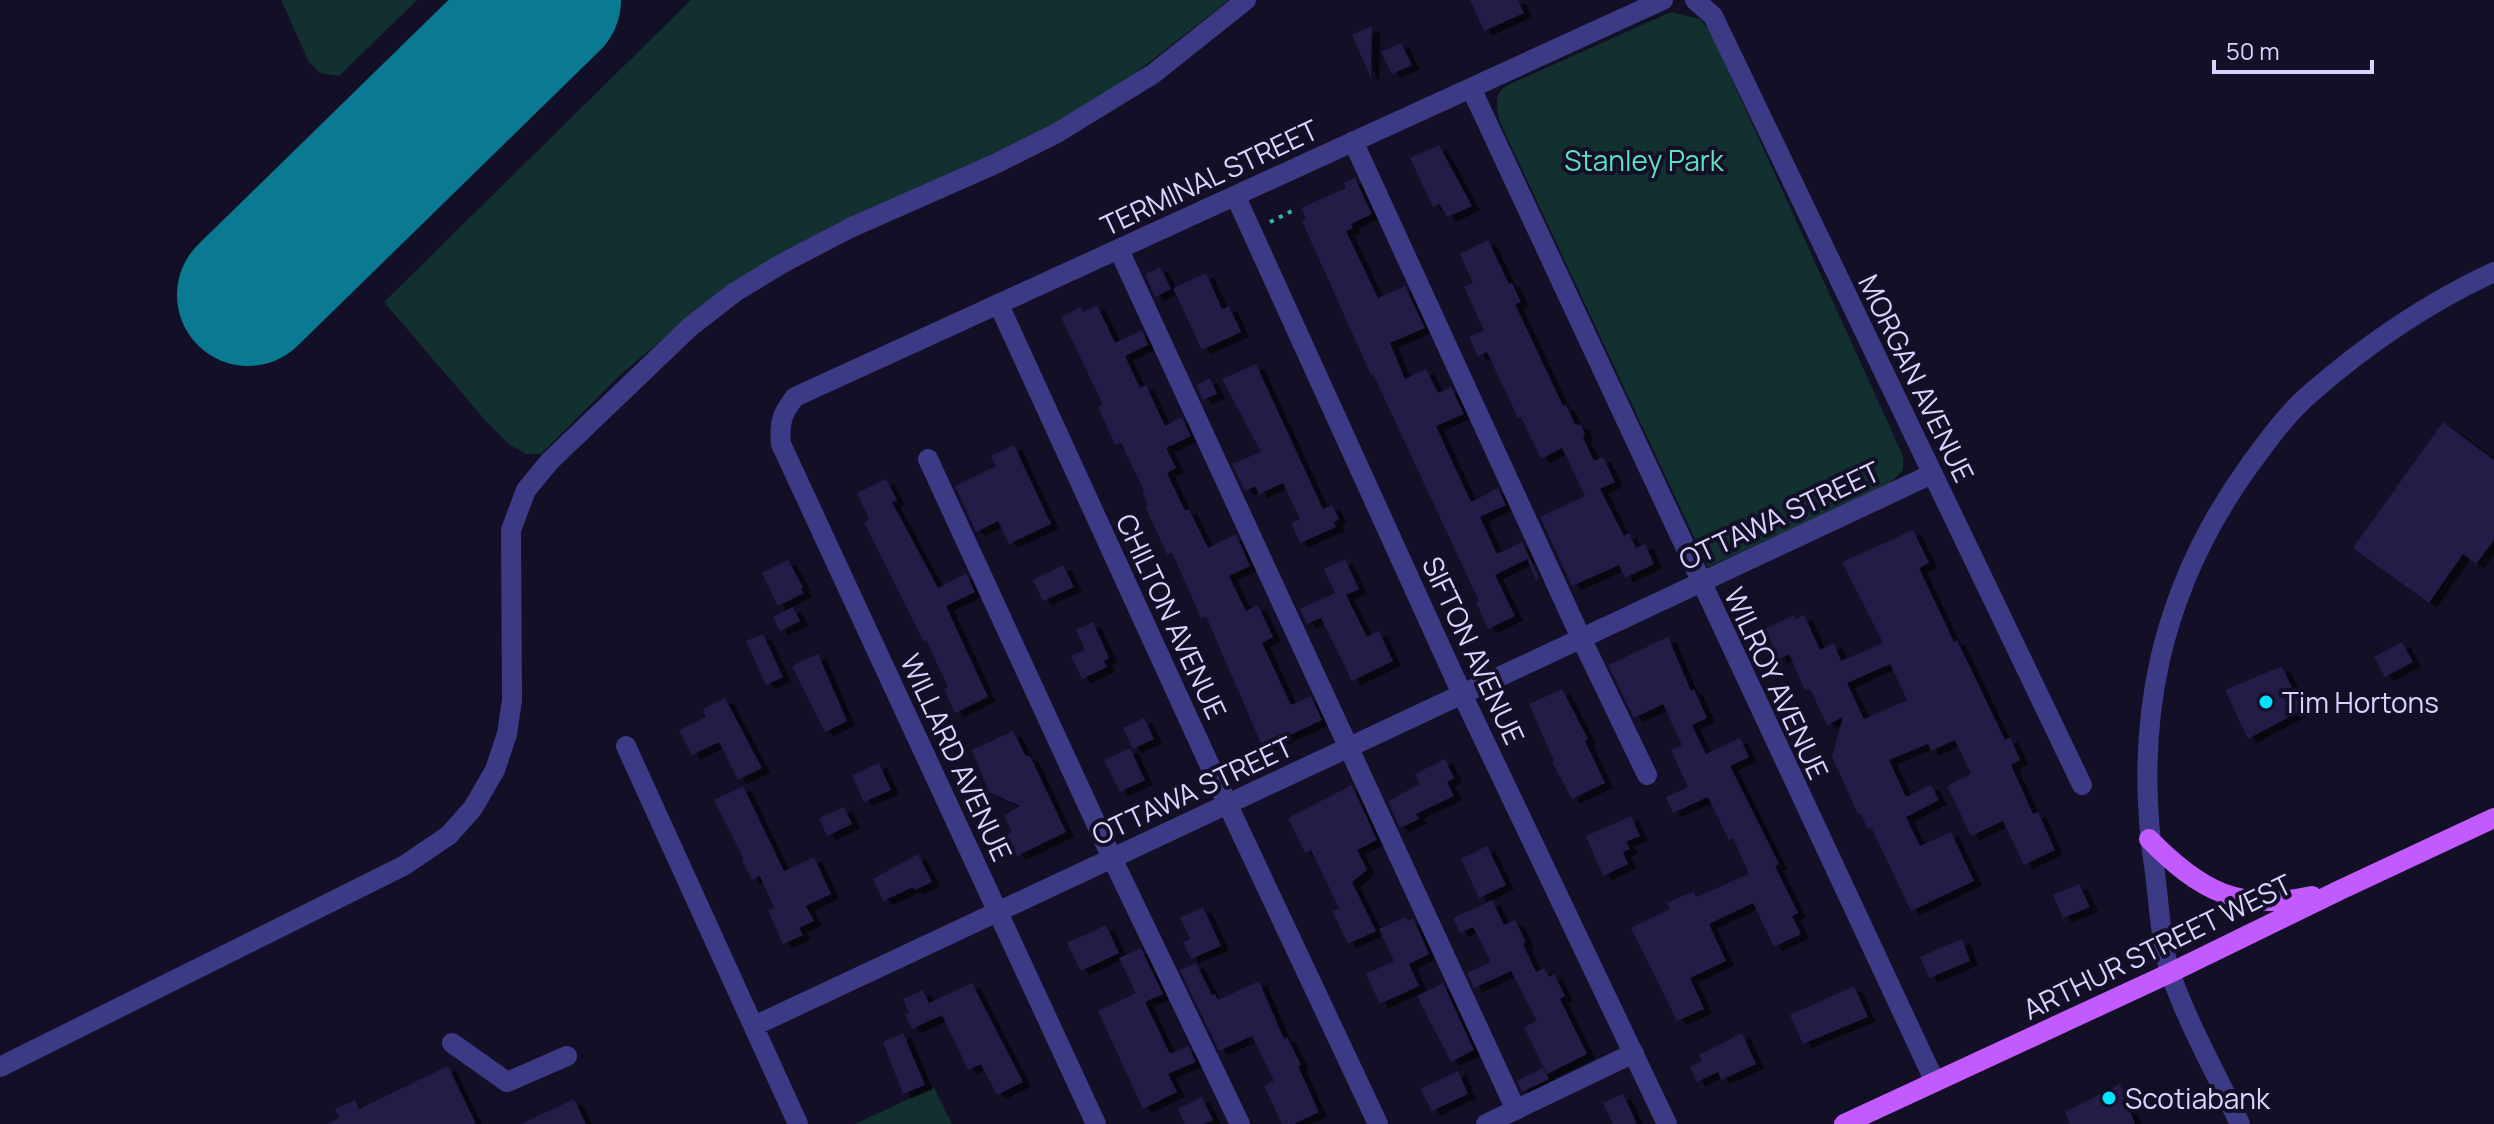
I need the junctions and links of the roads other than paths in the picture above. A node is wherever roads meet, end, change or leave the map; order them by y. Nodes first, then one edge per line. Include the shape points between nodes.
1 (1246, 0) edge
2 (1663, 0) edge
3 (1695, 0) edge
4 (1471, 88) junction
5 (1353, 141) junction
6 (1236, 197) junction
7 (1119, 250) junction
8 (2494, 272) edge
9 (999, 305) junction
10 (783, 411) joint
11 (928, 459) dead end
12 (1932, 474) junction
13 (1699, 583) junction
14 (1581, 638) junction
15 (1462, 694) junction
16 (626, 746) dead end
17 (1348, 748) junction
18 (1647, 775) dead end
19 (2082, 785) dead end
20 (1227, 803) junction
21 (2494, 818) edge
22 (2149, 839) junction
23 (1112, 858) junction
24 (2340, 890) junction
25 (998, 912) junction
26 (2170, 973) junction
27 (754, 1026) junction
28 (452, 1043) dead end
29 (1634, 1053) junction
30 (567, 1056) dead end
31 (0, 1067) edge
32 (1935, 1082) junction
33 (1516, 1110) junction
34 (798, 1124) edge
35 (1096, 1124) edge
36 (1240, 1124) edge
37 (1378, 1124) edge
38 (1486, 1124) edge
39 (1667, 1124) edge
40 (1844, 1124) edge
41 (2240, 1124) edge

1 - 31 street via 1153,74 1057,133 850,228 735,292 690,327 550,461 526,490 511,530 512,700 507,734 495,770 449,835 405,865
2 - 4 street, TERMINAL STREET
3 - 12 street, MORGAN AVENUE via 1713,16
4 - 5 street, TERMINAL STREET
4 - 13 street, WILROY AVENUE
5 - 6 street, TERMINAL STREET
5 - 14 street
6 - 7 street, TERMINAL STREET
6 - 15 street, SIFTON AVENUE
7 - 9 street, TERMINAL STREET
7 - 17 street
8 - 22 street via 2378,340 2310,393 2219,507 2187,571 2160,652 2147,739
9 - 10 street, TERMINAL STREET via 795,397
9 - 20 street, CHILTON AVENUE
10 - 25 street, WILLARD AVENUE via 781,444
11 - 23 street
12 - 13 street, OTTAWA STREET
12 - 19 street, MORGAN AVENUE
13 - 14 street, OTTAWA STREET
13 - 32 street, WILROY AVENUE
14 - 15 street, OTTAWA STREET
14 - 18 street
15 - 17 street, OTTAWA STREET
15 - 29 street, SIFTON AVENUE
16 - 27 street
17 - 20 street, OTTAWA STREET
17 - 33 street
20 - 23 street, OTTAWA STREET
20 - 37 street, CHILTON AVENUE
21 - 24 main road, ARTHUR STREET WEST
22 - 24 main road via 2195,880 2236,899 2300,899
22 - 26 street
23 - 25 street, OTTAWA STREET
23 - 36 street
24 - 26 main road, ARTHUR STREET WEST
25 - 27 street, OTTAWA STREET
25 - 35 street, WILLARD AVENUE
26 - 32 main road, ARTHUR STREET WEST
26 - 41 street
27 - 34 street
28 - 30 street via 507,1082
29 - 33 street
29 - 39 street, SIFTON AVENUE
32 - 40 main road, ARTHUR STREET WEST
33 - 38 street

